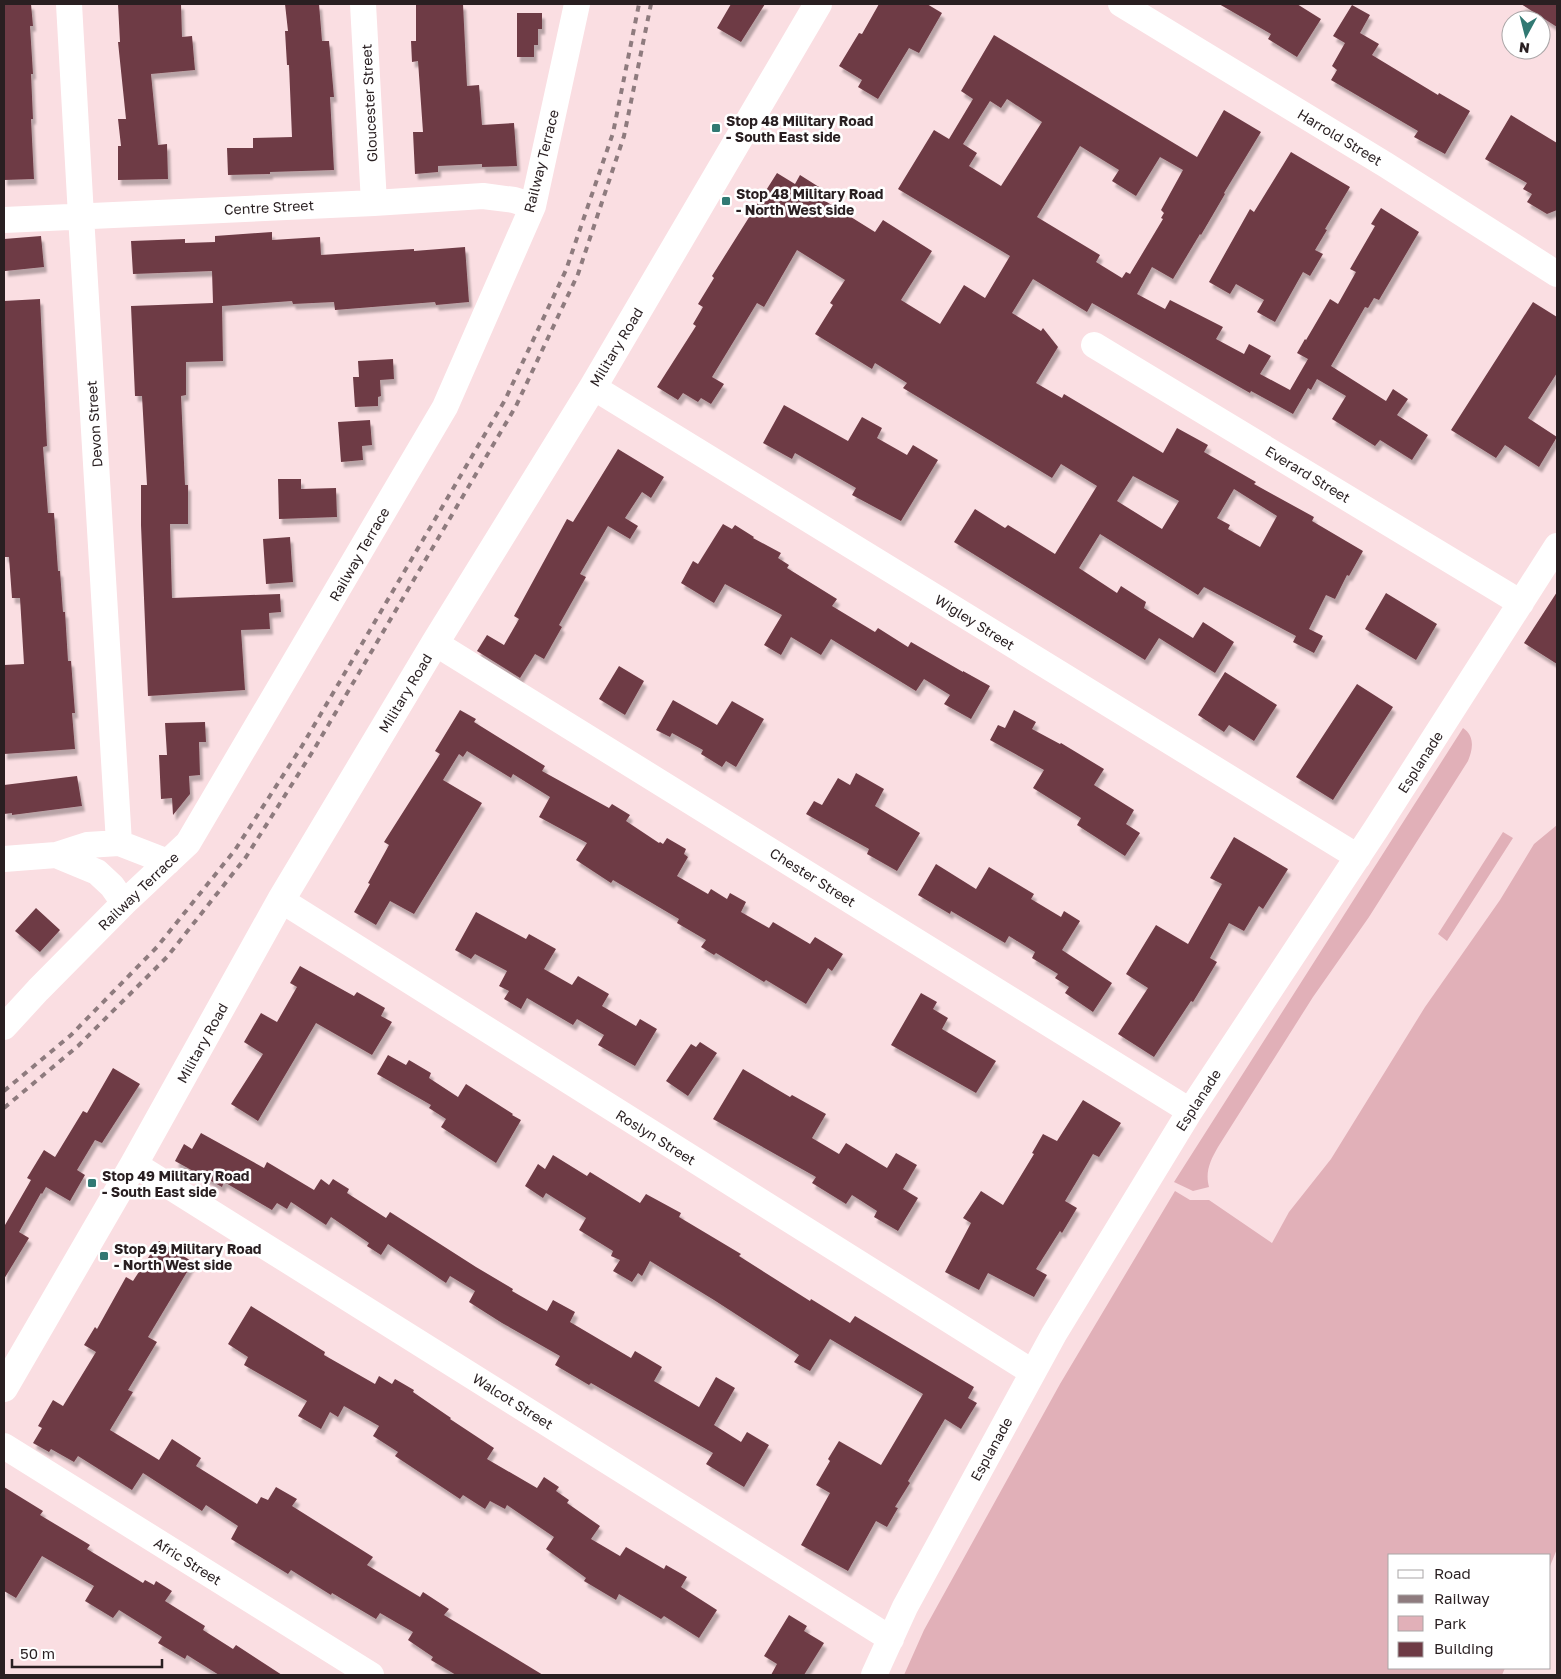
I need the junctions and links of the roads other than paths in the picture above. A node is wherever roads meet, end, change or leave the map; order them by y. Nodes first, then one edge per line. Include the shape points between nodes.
1 (69, 4) edge
2 (363, 4) edge
3 (577, 4) edge
4 (818, 4) edge
5 (1121, 4) edge
6 (374, 202) junction
7 (533, 206) junction
8 (81, 216) junction
9 (4, 220) edge
10 (1557, 274) edge
11 (1094, 345) dead end
12 (593, 387) junction
13 (1557, 546) edge
14 (1521, 603) junction
15 (435, 643) junction
16 (119, 843) junction
17 (56, 855) junction
18 (1358, 857) junction
19 (4, 859) edge
20 (168, 862) junction
21 (281, 900) junction
22 (124, 903) junction
23 (4, 1027) edge
24 (1190, 1110) junction
25 (134, 1164) junction
26 (1032, 1372) junction
27 (4, 1388) edge
28 (4, 1446) edge
29 (891, 1639) junction
30 (371, 1675) edge
31 (874, 1675) edge

1 - 8 street, Devon Street
2 - 6 street, Gloucester Street
3 - 7 street, Railway Terrace
4 - 12 main road, Military Road
5 - 10 street, Harrold Street via 1386,165
6 - 7 street, Centre Street via 483,196
6 - 8 street, Centre Street
7 - 20 street, Railway Terrace via 445,407 188,843
8 - 9 street, Centre Street
8 - 16 street, Devon Street
11 - 14 street, Everard Street
12 - 15 main road, Military Road
12 - 18 street, Wigley Street
13 - 14 street, Esplanade
14 - 18 street, Esplanade
15 - 21 main road, Military Road
15 - 24 street, Chester Street
16 - 17 street via 87,845
16 - 20 street
17 - 19 street
17 - 22 street via 97,872
18 - 24 street, Esplanade
20 - 22 street, Railway Terrace
21 - 25 main road, Military Road
21 - 26 street, Roslyn Street
22 - 23 street, Railway Terrace
24 - 26 street, Esplanade
25 - 27 main road, Military Road
25 - 29 street, Walcot Street
26 - 29 street, Esplanade via 905,1607
28 - 30 street, Afric Street
29 - 31 street, Esplanade

